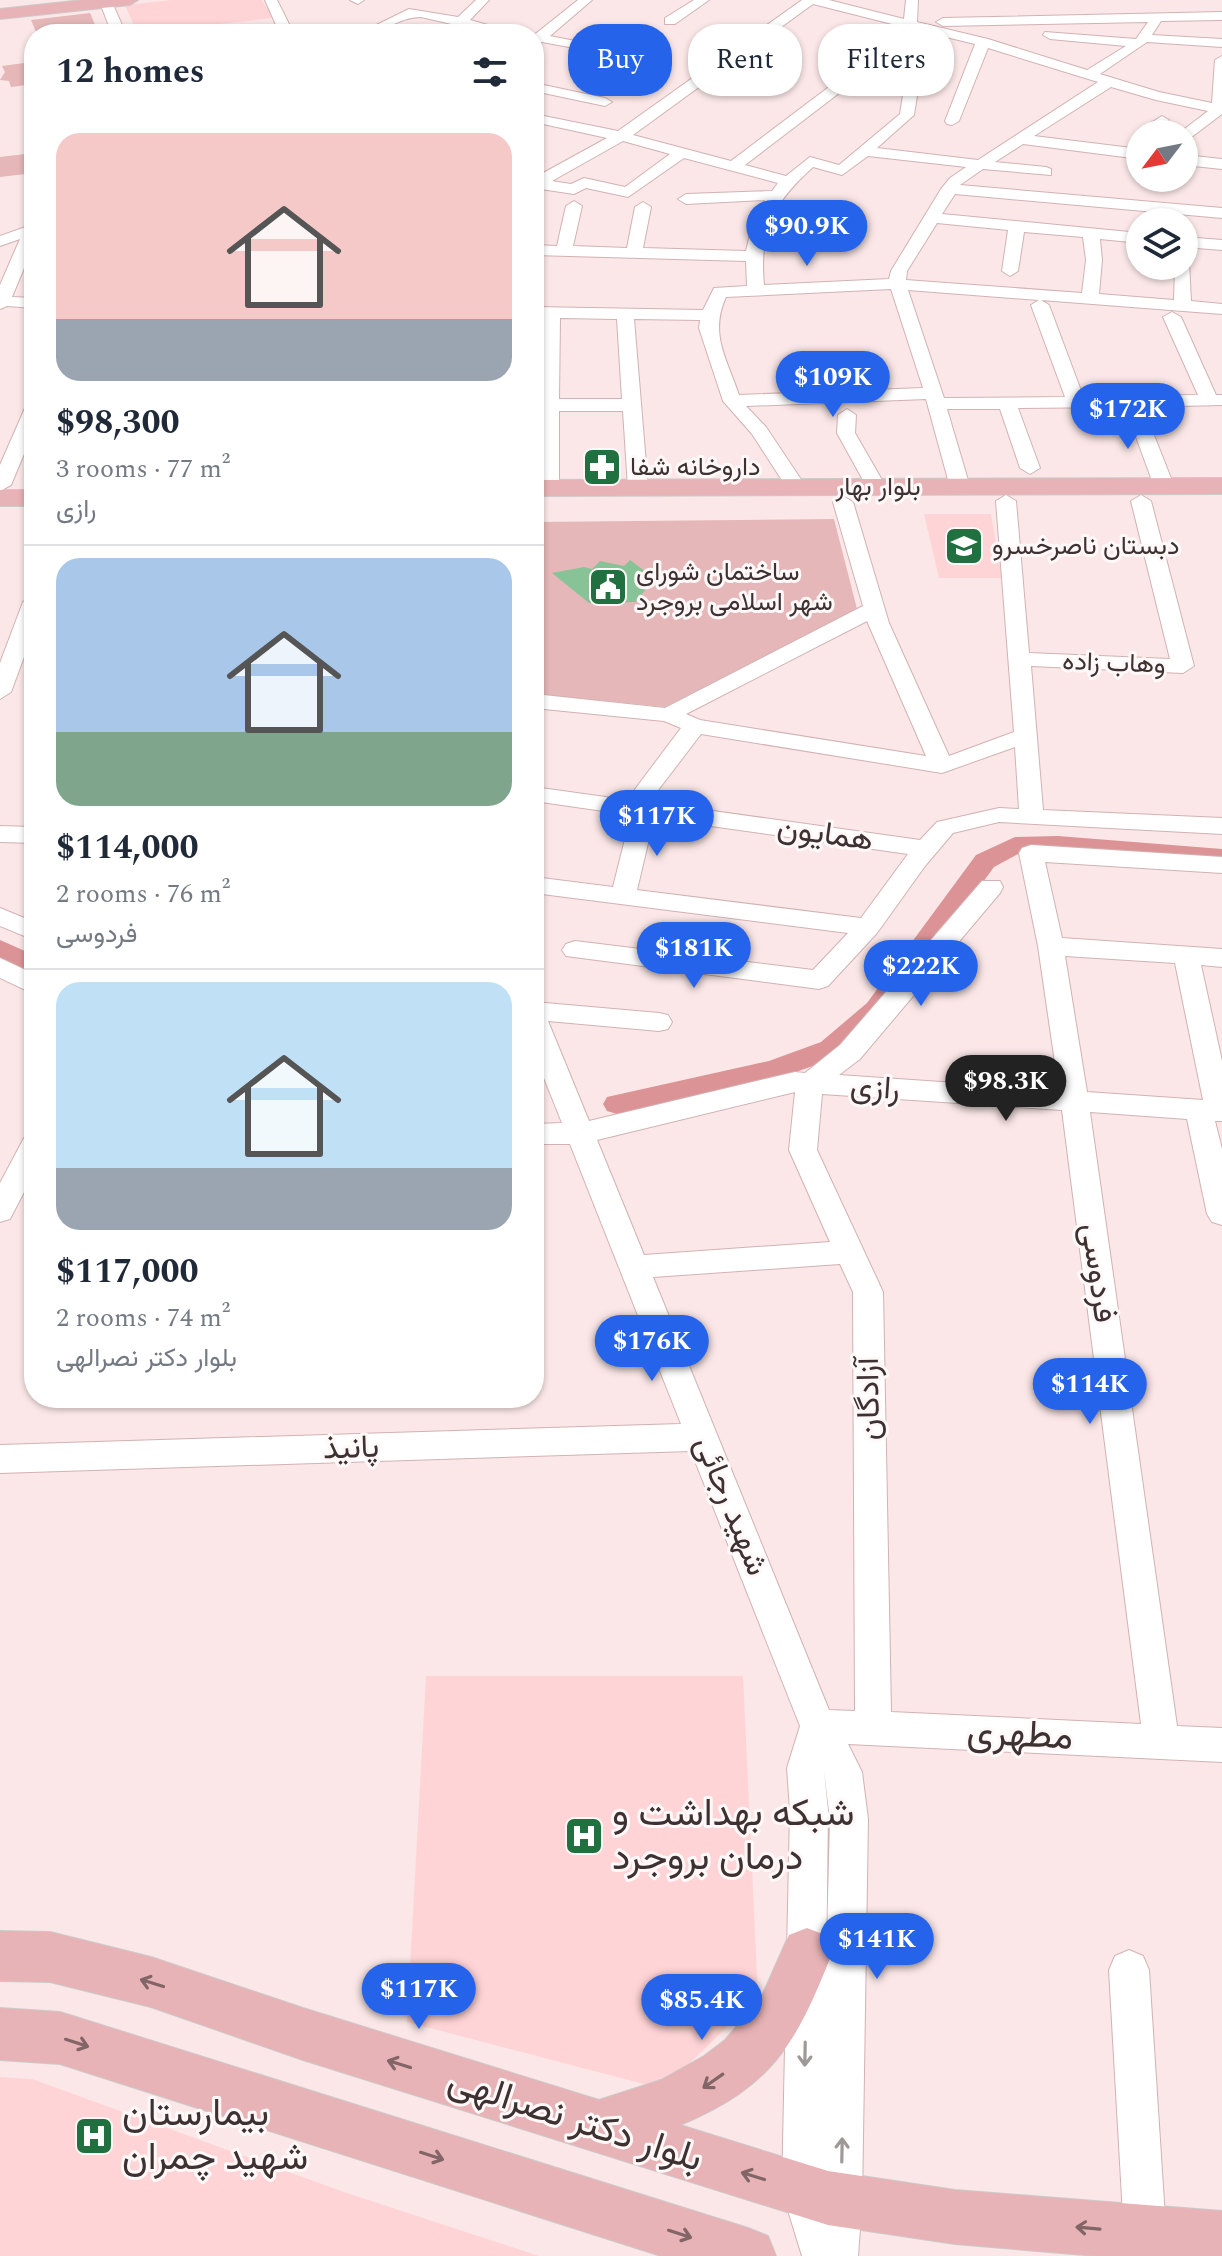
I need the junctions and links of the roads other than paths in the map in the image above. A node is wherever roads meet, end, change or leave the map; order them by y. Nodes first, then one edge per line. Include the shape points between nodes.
1 (130, 0) edge
2 (271, 0) edge
3 (483, 0) edge
4 (586, 0) edge
5 (703, 0) edge
6 (811, 0) edge
7 (912, 0) edge
8 (1034, 0) edge
9 (1124, 0) edge
10 (1200, 0) edge
11 (105, 1) edge
12 (375, 9) dead end
13 (0, 14) edge
14 (1205, 16) junction
15 (1222, 16) edge
16 (1129, 18) junction
17 (1157, 18) junction
18 (1040, 20) junction
19 (670, 21) dead end
20 (460, 23) junction
21 (115, 24) edge
22 (282, 24) edge
23 (381, 24) edge
24 (386, 24) edge
25 (465, 24) edge
26 (891, 24) edge
27 (911, 24) edge
28 (954, 27) edge
29 (544, 33) edge
30 (1050, 35) dead end
31 (954, 37) edge
32 (544, 40) edge
33 (1142, 41) junction
34 (983, 42) junction
35 (1222, 43) edge
36 (568, 45) edge
37 (1222, 60) edge
38 (1087, 76) junction
39 (1107, 83) junction
40 (544, 89) edge
41 (829, 96) edge
42 (910, 96) edge
43 (605, 102) dead end
44 (1221, 109) edge
45 (952, 121) dead end
46 (544, 124) edge
47 (1198, 126) edge
48 (621, 136) junction
49 (1020, 139) junction
50 (1126, 146) edge
51 (864, 151) junction
52 (1119, 151) junction
53 (682, 152) junction
54 (1126, 152) edge
55 (1198, 161) edge
56 (1222, 164) edge
57 (978, 165) junction
58 (737, 171) junction
59 (1046, 172) dead end
60 (544, 179) edge
61 (544, 184) edge
62 (783, 188) junction
63 (949, 189) junction
64 (738, 195) junction
65 (686, 199) dead end
66 (574, 206) dead end
67 (643, 207) dead end
68 (1222, 213) edge
69 (931, 218) junction
70 (1017, 226) junction
71 (24, 233) edge
72 (1091, 233) junction
73 (1126, 237) edge
74 (0, 241) edge
75 (1198, 243) edge
76 (1222, 245) edge
77 (544, 250) edge
78 (564, 251) junction
79 (634, 253) junction
80 (752, 256) junction
81 (24, 266) edge
82 (1010, 271) dead end
83 (1181, 280) edge
84 (897, 284) junction
85 (756, 290) junction
86 (1090, 299) junction
87 (1, 303) edge
88 (24, 303) edge
89 (1040, 305) dead end
90 (1222, 309) edge
91 (1177, 311) junction
92 (544, 312) edge
93 (625, 314) junction
94 (709, 315) junction
95 (934, 399) junction
96 (1216, 400) edge
97 (732, 401) junction
98 (1132, 401) junction
99 (1076, 402) junction
100 (1007, 403) junction
101 (544, 405) edge
102 (632, 405) junction
103 (847, 415) dead end
104 (24, 432) edge
105 (1030, 468) dead end
106 (24, 486) edge
107 (1164, 486) junction
108 (1222, 486) edge
109 (796, 487) junction
110 (876, 487) junction
111 (960, 487) junction
112 (638, 488) junction
113 (0, 490) edge
114 (544, 493) edge
115 (544, 493) edge
116 (733, 495) junction
117 (24, 496) edge
118 (1006, 501) junction
119 (1141, 501) junction
120 (1222, 501) edge
121 (843, 502) junction
122 (873, 609) junction
123 (24, 628) edge
124 (1019, 659) junction
125 (0, 692) edge
126 (544, 702) edge
127 (668, 715) junction
128 (695, 726) junction
129 (1023, 736) junction
130 (942, 766) junction
131 (544, 795) edge
132 (640, 807) junction
133 (1032, 817) junction
134 (1222, 826) edge
135 (0, 834) edge
136 (24, 835) edge
137 (926, 849) junction
138 (1222, 865) edge
139 (544, 886) edge
140 (991, 887) dead end
141 (623, 896) junction
142 (0, 916) edge
143 (24, 927) edge
144 (868, 927) junction
145 (1051, 946) junction
146 (575, 950) dead end
147 (1186, 955) junction
148 (1222, 958) edge
149 (0, 967) edge
150 (24, 980) edge
151 (544, 1012) edge
152 (659, 1022) dead end
153 (809, 1084) junction
154 (548, 1087) edge
155 (1075, 1102) junction
156 (1213, 1110) edge
157 (581, 1133) junction
158 (544, 1134) edge
159 (18, 1172) edge
160 (0, 1211) edge
161 (1222, 1214) edge
162 (851, 1252) junction
163 (636, 1267) junction
164 (703, 1437) junction
165 (0, 1459) edge
166 (818, 1726) junction
167 (873, 1729) junction
168 (1161, 1742) junction
169 (1222, 1745) edge
170 (807, 1953) junction
171 (0, 1956) edge
172 (1129, 1970) dead end
173 (0, 2034) edge
174 (598, 2127) junction
175 (824, 2197) junction
176 (1145, 2233) junction
177 (1222, 2239) edge
178 (748, 2256) edge
179 (824, 2256) edge
180 (836, 2256) edge

1 - 11 main road
2 - 22 street
3 - 20 street
4 - 29 street
5 - 19 street
6 - 26 street
6 - 48 street
7 - 27 street
8 - 18 street
9 - 16 street
10 - 14 street
11 - 13 main road
11 - 21 street
12 - 23 street
14 - 15 street
14 - 17 street
16 - 17 street
16 - 18 street
17 - 33 street
18 - 28 street
20 - 24 street via 409,13
20 - 25 street
30 - 33 street
31 - 34 street
32 - 36 street
33 - 35 street
33 - 38 street
34 - 38 street
34 - 45 street
37 - 44 street
38 - 39 street
39 - 44 street via 1134,96 1159,91
39 - 49 street
40 - 43 street
41 - 58 street
42 - 51 street via 907,115
44 - 47 street
46 - 48 street
48 - 53 street
48 - 60 street
49 - 52 street via 1087,153
49 - 57 street
50 - 52 street
51 - 57 street
51 - 62 street via 842,170 810,162
52 - 54 street
53 - 58 street
53 - 61 street via 628,192 584,183 574,189
55 - 56 street
57 - 59 street
57 - 63 street
58 - 62 street
58 - 64 street
62 - 64 street
62 - 80 street via 758,224
63 - 68 street
63 - 69 street
64 - 65 street
66 - 78 street
67 - 79 street
69 - 70 street
69 - 84 street via 899,271
70 - 72 street
70 - 82 street
71 - 74 street
72 - 73 street
72 - 86 street
75 - 76 street
77 - 78 street
78 - 79 street
79 - 80 street
80 - 85 street
81 - 87 street
83 - 91 street
84 - 85 street
84 - 86 street
84 - 95 street
85 - 94 street via 720,292
86 - 91 street
87 - 88 street
89 - 99 street
90 - 91 street
91 - 96 street
92 - 93 street
93 - 94 street
93 - 102 street
94 - 97 street via 708,328
95 - 97 street
95 - 100 street
95 - 111 street
96 - 98 street
97 - 109 street
98 - 99 street
98 - 107 street
99 - 100 street
100 - 105 street
101 - 102 street
102 - 112 street
103 - 110 street via 846,433
104 - 113 street
106 - 113 main road
107 - 108 main road, بلوار بهار
107 - 111 main road, بلوار بهار
109 - 110 main road, بلوار بهار
109 - 116 main road, بلوار بهار
110 - 111 main road, بلوار بهار
112 - 114 main road, بلوار بهار
112 - 116 main road, بلوار بهار
113 - 117 main road
115 - 116 main road, بلوار بهار
116 - 121 main road, بلوار بهار
118 - 119 main road, بلوار بهار
118 - 121 main road, بلوار بهار
118 - 124 street
119 - 120 main road, بلوار بهار
119 - 124 street, وهاب زاده via 1183,666
121 - 122 street
122 - 127 street
122 - 130 street
123 - 125 street
124 - 129 street
126 - 127 street
127 - 128 street
128 - 130 street
128 - 132 street
129 - 130 street
129 - 133 street
131 - 132 street, همایون
132 - 137 street, همایون
132 - 141 street
133 - 134 street
133 - 137 street via 999,815 945,827
135 - 136 street
137 - 144 street
138 - 145 street, فردوسی via 1031,853
139 - 141 street
140 - 153 street via 850,1052
141 - 144 street
142 - 143 street
144 - 146 street via 819,980
145 - 147 street
145 - 155 street, فردوسی
147 - 148 street
147 - 156 street
149 - 150 street
151 - 152 street
153 - 155 street, رازی
153 - 157 street, رازی via 795,1082
153 - 162 street, آزادگان via 803,1150
154 - 157 street, شهید رجائی
155 - 156 street, رازی
155 - 168 street, فردوسی
156 - 161 street
157 - 158 street, رازی
157 - 163 street, شهید رجائی
159 - 160 street
162 - 163 street
162 - 167 street, آزادگان via 868,1292
163 - 164 street, شهید رجائی
164 - 165 street, پانیذ
164 - 166 street, شهید رجائی
166 - 167 street, مطهری
166 - 170 street, شهید رجائی via 805,1768
175 -> 166 street, شهید رجائی via 849,1819 844,1772
167 - 168 street, مطهری
168 - 169 street, مطهری
170 -> 174 main road via 778,2019 742,2059 689,2097
170 -> 175 street, شهید رجائی
174 -> 171 main road, بلوار دکتر نصرالهی via 151,1982 50,1957
172 - 176 street
173 -> 178 main road via 60,2038
175 -> 174 main road, بلوار دکتر نصرالهی
176 -> 175 main road, بلوار دکتر نصرالهی via 955,2217
175 - 179 street, شهید رجائی
175 - 180 street, شهید رجائی
176 - 177 main road, بلوار دکتر نصرالهی

